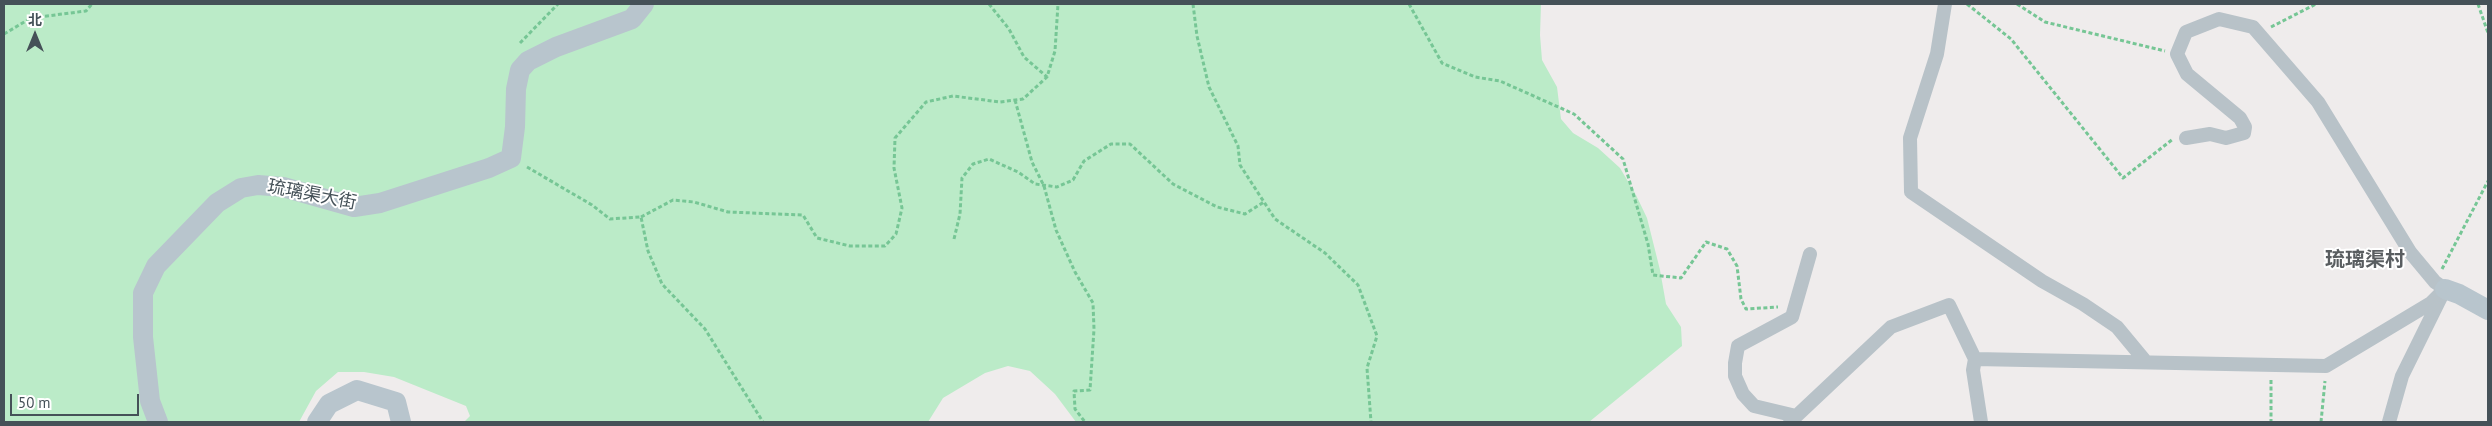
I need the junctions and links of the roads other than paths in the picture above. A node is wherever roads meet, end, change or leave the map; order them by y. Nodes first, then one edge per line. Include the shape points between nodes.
1 (644, 4) edge
2 (1944, 4) edge
3 (2186, 138) road end
4 (1810, 254) dead end
5 (2440, 286) junction
6 (2488, 310) edge
7 (1975, 359) junction
8 (2146, 362) junction
9 (1793, 419) edge
10 (158, 422) edge
11 (317, 422) edge
12 (401, 422) edge
13 (1981, 422) edge
14 (2388, 422) edge

1 - 10 street, 琉璃渠大街 via 632,19 556,46 528,61 520,70 511,158 380,203 354,207 282,187 258,185 241,188 217,203 156,266 143,293 143,337 149,392
2 - 8 street via 1937,54 1910,138 1911,192 2117,328
3 - 5 street via 2210,134 2226,138 2244,133 2245,127 2240,118 2187,74 2176,54 2186,32 2219,19 2254,27 2318,102 2410,252
4 - 9 street via 1792,317 1738,346 1735,376 1743,394 1754,406
5 - 6 street
5 - 8 street via 2431,303 2326,366
5 - 14 street via 2402,376
7 - 8 street
7 - 9 street via 1949,305 1891,327
7 - 13 street via 1973,370
11 - 12 street via 329,404 358,390 396,402

